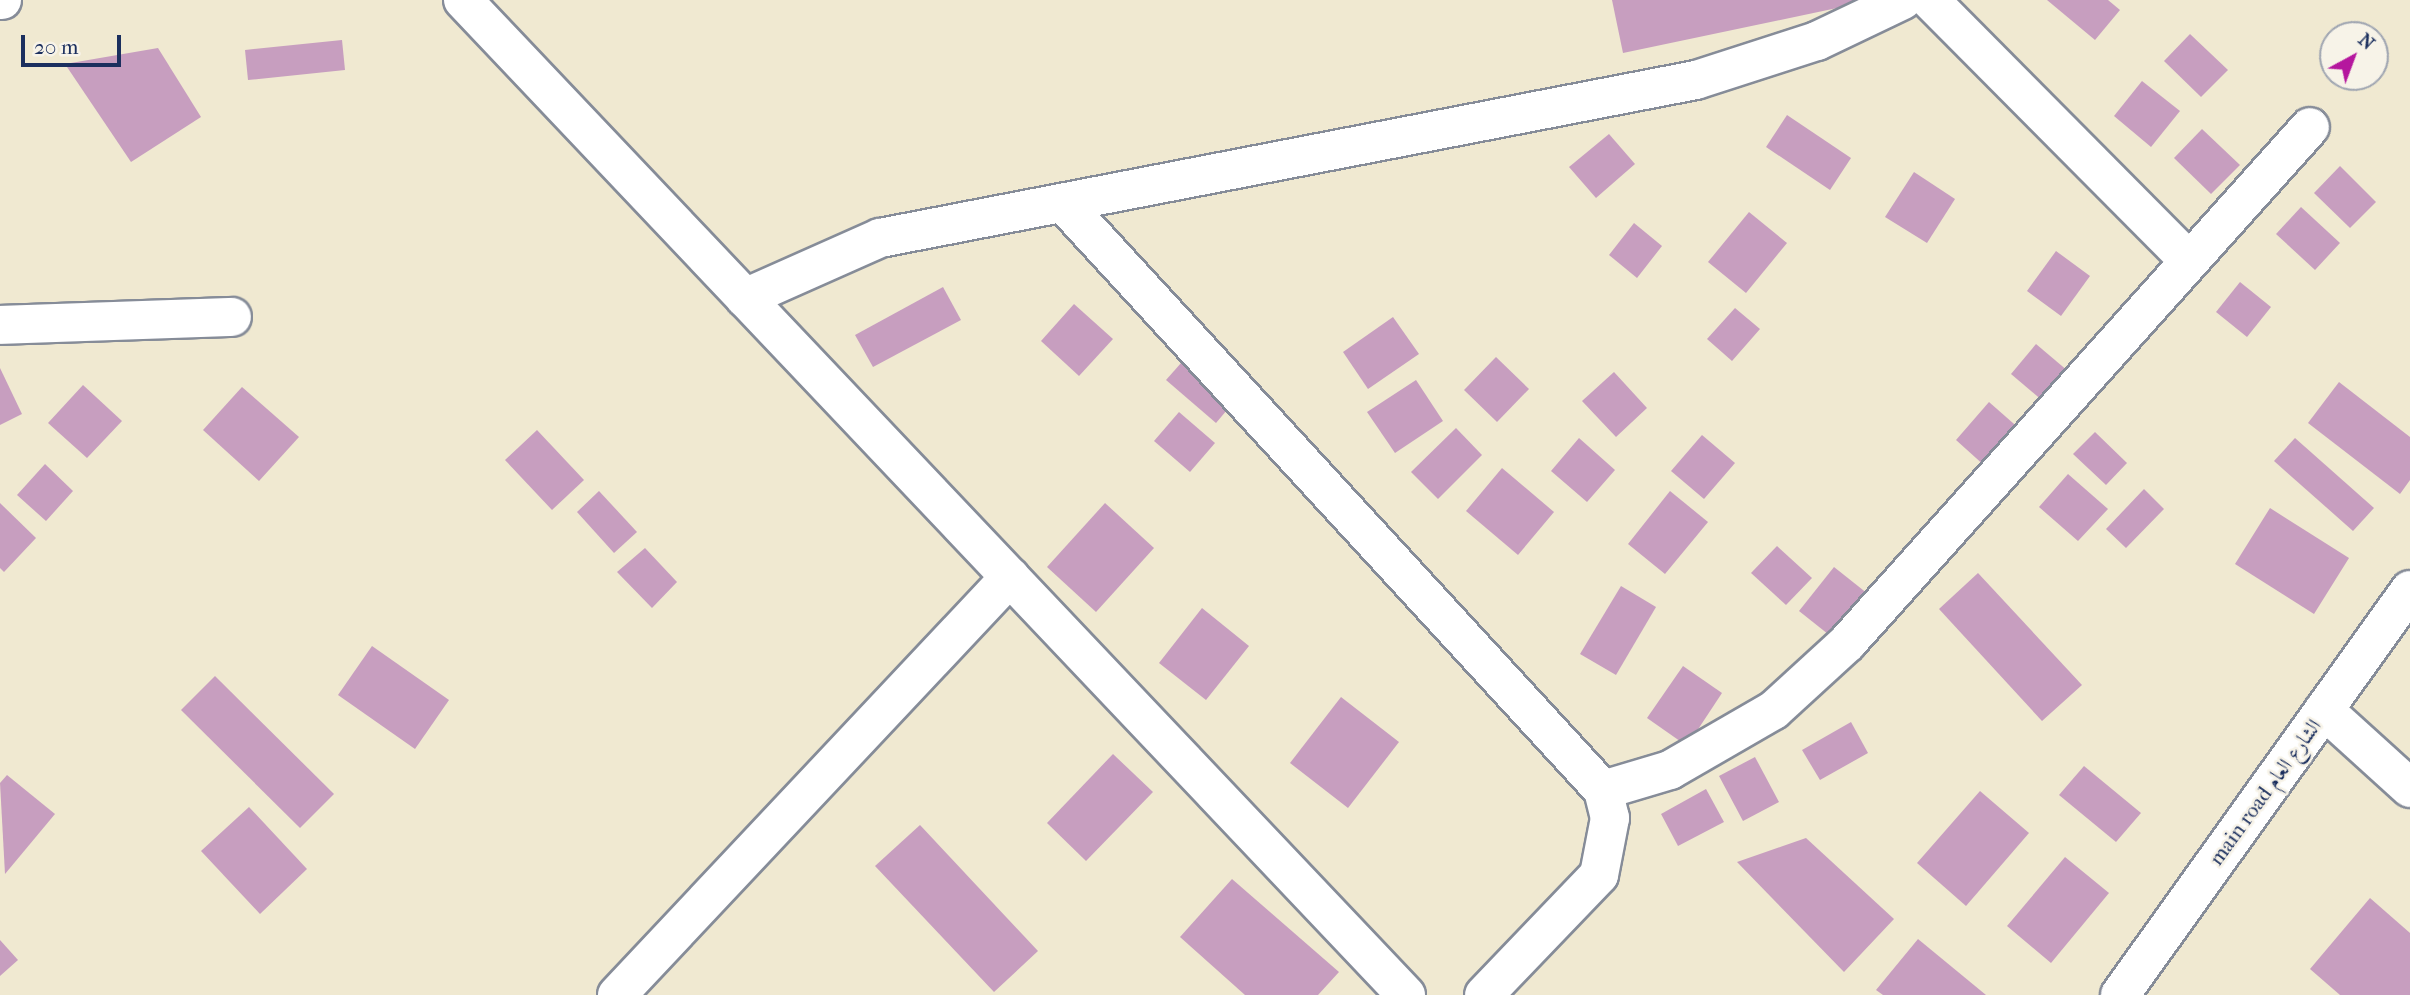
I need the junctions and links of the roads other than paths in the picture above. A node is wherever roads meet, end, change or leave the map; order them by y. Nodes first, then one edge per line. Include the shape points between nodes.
1 (463, 0) edge
2 (1903, 0) edge
3 (1930, 0) edge
4 (2309, 127) dead end
5 (1065, 205) junction
6 (2187, 259) junction
7 (745, 298) junction
8 (232, 317) dead end
9 (0, 325) edge
10 (1010, 577) junction
11 (2410, 590) edge
12 (2324, 710) junction
13 (2410, 788) edge
14 (1603, 790) junction
15 (617, 995) edge
16 (1406, 995) edge
17 (1484, 995) edge
18 (2120, 995) edge

1 - 7 main road
2 - 5 main road via 1817,40 1696,80
3 - 6 main road
4 - 6 main road
5 - 7 main road via 880,238
5 - 14 main road via 1579,756
6 - 14 main road via 1847,643 1774,710 1670,770
7 - 10 main road
8 - 9 main road
10 - 15 main road
10 - 16 main road
11 - 12 main road, main road الشارع العام
12 - 13 main road
12 - 18 main road, main road الشارع العام
14 - 17 main road via 1610,818 1599,875

